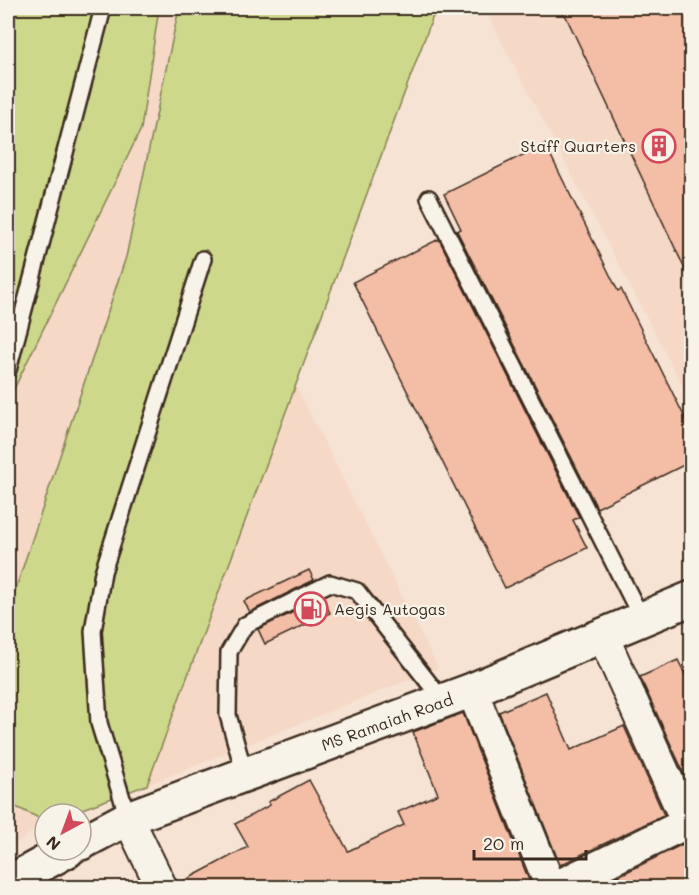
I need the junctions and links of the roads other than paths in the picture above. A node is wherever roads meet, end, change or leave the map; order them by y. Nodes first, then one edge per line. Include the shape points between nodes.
1 (102, 8) edge
2 (429, 198) dead end
3 (203, 259) dead end
4 (8, 370) edge
5 (692, 598) edge
6 (642, 619) junction
7 (603, 636) junction
8 (458, 695) junction
9 (245, 775) junction
10 (128, 818) junction
11 (689, 825) edge
12 (93, 837) edge
13 (46, 862) edge
14 (8, 885) edge
15 (162, 888) edge
16 (552, 888) edge

1 - 4 lane
2 - 6 lane
3 - 10 lane via 103,572 93,631 99,723
5 - 6 main road, MS Ramaiah Road
6 - 7 main road, MS Ramaiah Road
7 - 8 main road, MS Ramaiah Road
7 - 11 street
8 - 9 main road, MS Ramaiah Road
8 - 9 lane via 357,591 330,583 245,625 229,652 228,715
8 - 16 street
9 - 10 main road, MS Ramaiah Road
10 - 12 main road, MS Ramaiah Road
10 - 15 street
11 - 16 street
13 - 14 main road

